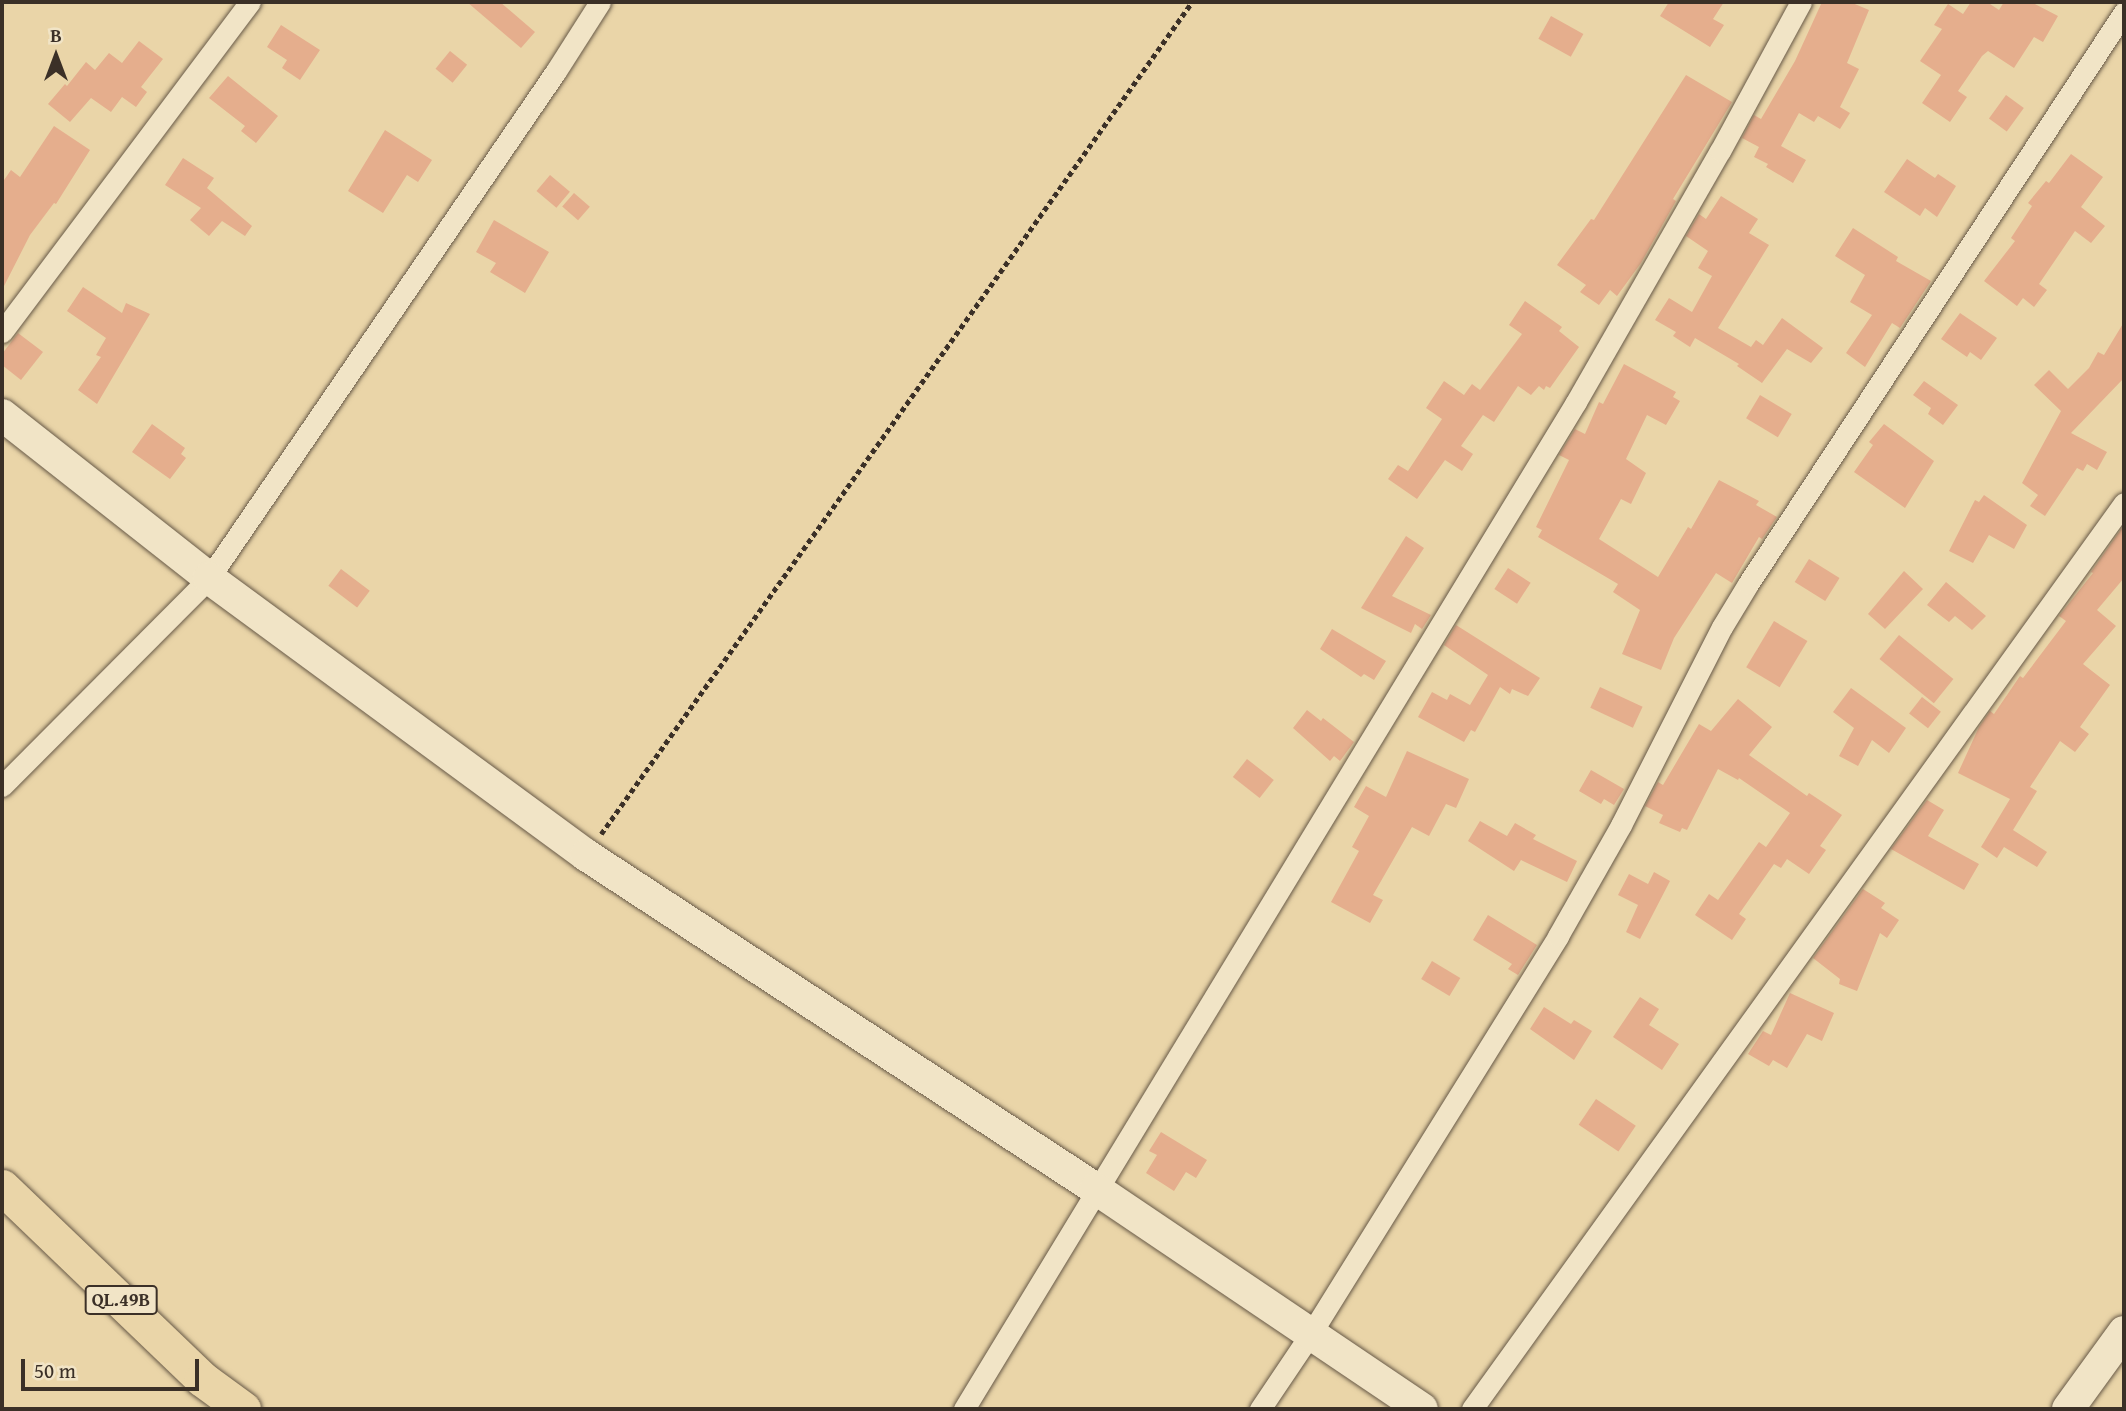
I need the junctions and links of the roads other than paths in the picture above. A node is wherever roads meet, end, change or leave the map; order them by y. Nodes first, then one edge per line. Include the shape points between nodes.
1 (250, 2) edge
2 (600, 2) edge
3 (1801, 2) edge
4 (2124, 12) edge
5 (2, 332) edge
6 (2, 415) edge
7 (2124, 503) edge
8 (209, 578) junction
9 (2, 786) edge
10 (2, 1187) edge
11 (1096, 1189) junction
12 (2124, 1332) edge
13 (1310, 1335) junction
14 (243, 1409) edge
15 (964, 1409) edge
16 (1260, 1409) edge
17 (1422, 1409) edge
18 (1472, 1409) edge
19 (2067, 1409) edge

1 - 5 street
2 - 8 street
3 - 11 street via 1576,402
4 - 13 street via 1748,584 1565,925
6 - 8 street
7 - 18 street
8 - 9 street
8 - 11 street via 586,855
10 - 14 main road, QL.49B via 201,1379
11 - 13 street
11 - 15 street
12 - 19 street
13 - 16 street
13 - 17 street

